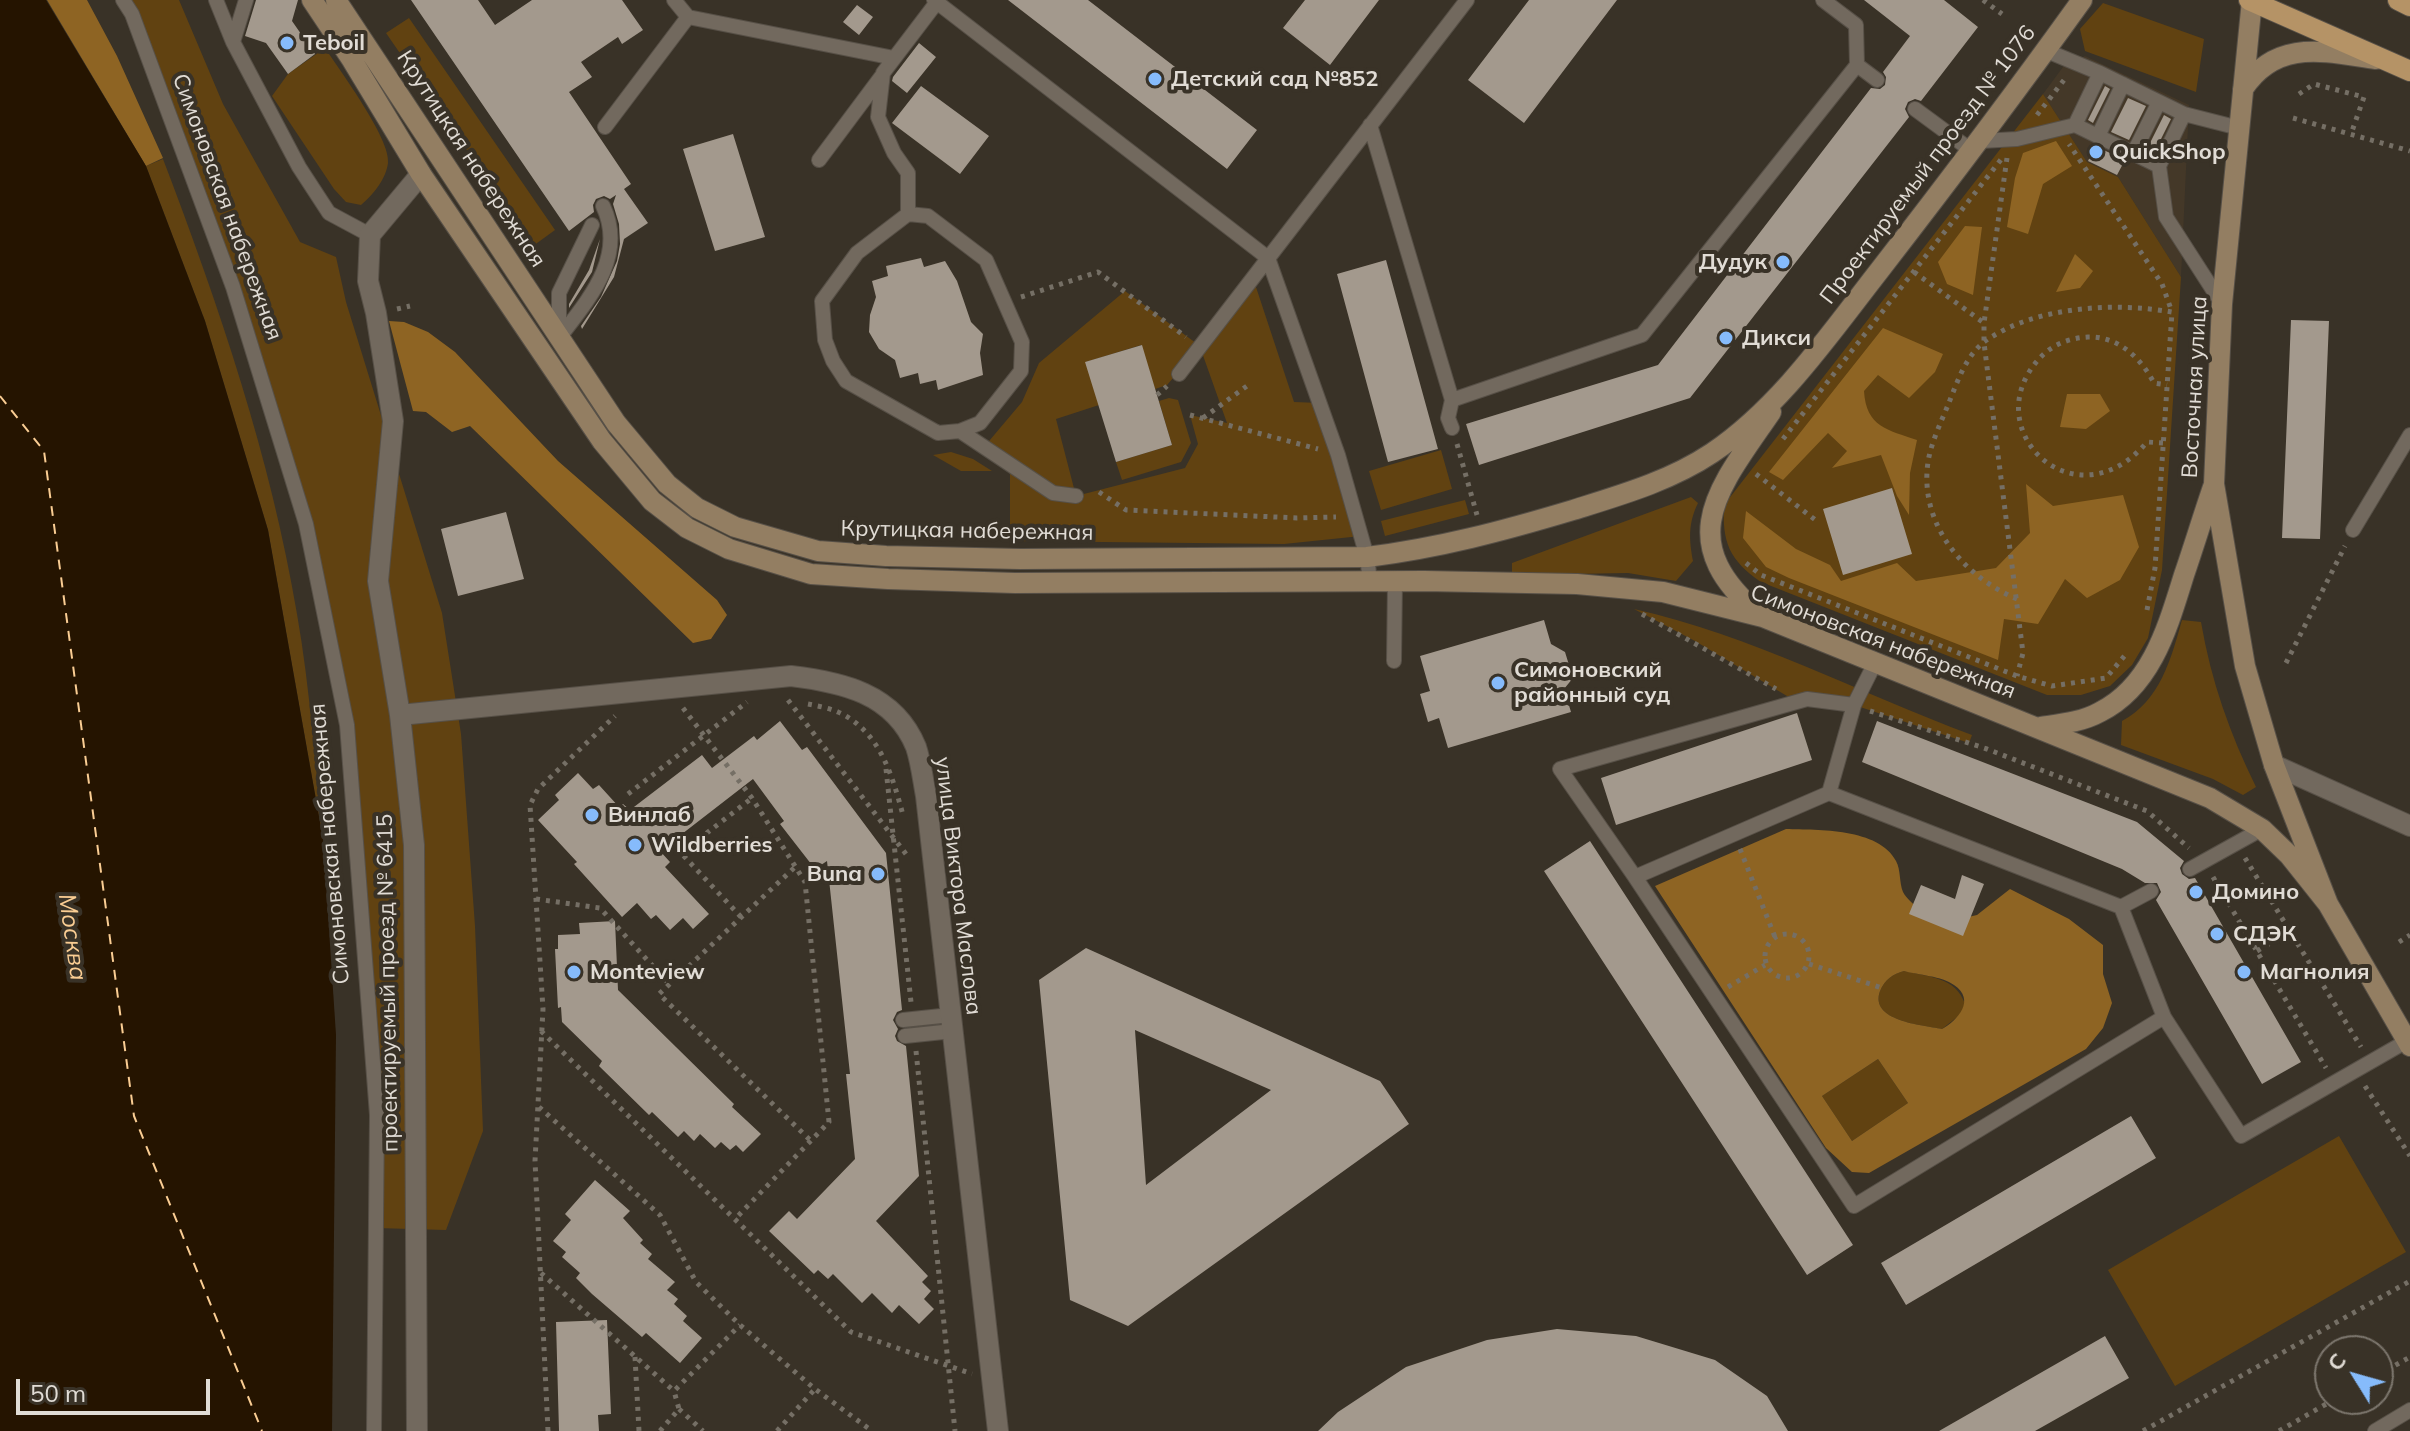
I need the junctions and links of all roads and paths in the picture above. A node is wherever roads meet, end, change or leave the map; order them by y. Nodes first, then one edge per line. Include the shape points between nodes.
1 (123, 0) edge
2 (216, 0) edge
3 (246, 0) edge
4 (312, 0) edge
5 (336, 0) edge
6 (674, 0) edge
7 (1467, 0) edge
8 (1823, 0) edge
9 (1983, 0) edge
10 (2082, 0) edge
11 (2251, 0) edge
12 (2398, 0) edge
13 (936, 1) edge
14 (2410, 6) edge
15 (2002, 14) dead end
16 (688, 17) junction
17 (233, 42) junction
18 (2047, 51) junction
19 (894, 58) junction
20 (2388, 61) junction
21 (1857, 65) junction
22 (2410, 71) edge
23 (883, 73) junction
24 (2100, 73) junction
25 (1877, 80) dead end
26 (2064, 80) dead end
27 (2123, 84) junction
28 (2243, 89) junction
29 (2299, 94) dead end
30 (2159, 102) junction
31 (2044, 106) junction
32 (1915, 109) dead end
33 (2184, 114) junction
34 (2293, 118) dead end
35 (1370, 125) junction
36 (2075, 125) junction
37 (605, 127) dead end
38 (2058, 128) junction
39 (2239, 128) junction
40 (2351, 134) junction
41 (2098, 136) junction
42 (2017, 139) junction
43 (1976, 146) junction
44 (2410, 151) edge
45 (2133, 154) junction
46 (819, 160) dead end
47 (441, 161) junction
48 (2159, 166) junction
49 (421, 174) junction
50 (603, 206) dead end
51 (908, 214) junction
52 (592, 225) dead end
53 (370, 235) junction
54 (1268, 258) junction
55 (1914, 272) junction
56 (1005, 302) junction
57 (2222, 304) junction
58 (410, 306) dead end
59 (393, 309) dead end
60 (2172, 312) junction
61 (1984, 323) junction
62 (559, 338) junction
63 (1984, 343) junction
64 (1200, 347) junction
65 (1179, 374) dead end
66 (1251, 383) dead end
67 (2167, 385) junction
68 (1789, 386) junction
69 (1452, 400) junction
70 (1190, 415) dead end
71 (1203, 418) junction
72 (960, 431) junction
73 (2410, 435) edge
74 (1454, 436) joint
75 (2163, 443) junction
76 (1776, 448) dead end
77 (1338, 455) junction
78 (2214, 484) junction
79 (1747, 485) dead end
80 (1099, 492) dead end
81 (1076, 496) dead end
82 (1477, 515) dead end
83 (1356, 517) junction
84 (1818, 522) dead end
85 (2353, 530) joint
86 (1483, 537) joint
87 (1738, 553) dead end
88 (1367, 557) junction
89 (1370, 581) junction
90 (1395, 581) junction
91 (2017, 599) junction
92 (1634, 609) dead end
93 (1763, 617) junction
94 (2144, 621) dead end
95 (2133, 646) dead end
96 (1394, 661) dead end
97 (1875, 663) junction
98 (2286, 663) dead end
99 (2017, 676) junction
100 (643, 690) junction
101 (780, 699) dead end
102 (788, 700) junction
103 (737, 701) dead end
104 (1797, 702) junction
105 (1854, 705) junction
106 (696, 706) dead end
107 (682, 707) junction
108 (669, 709) dead end
109 (400, 715) junction
110 (2037, 727) junction
111 (704, 736) junction
112 (1987, 749) dead end
113 (885, 760) junction
114 (2274, 765) junction
115 (893, 777) dead end
116 (1829, 793) junction
117 (628, 794) dead end
118 (752, 798) junction
119 (2410, 826) edge
120 (2262, 829) junction
121 (1734, 834) junction
122 (894, 838) junction
123 (2236, 843) junction
124 (794, 868) junction
125 (2190, 869) dead end
126 (1635, 877) junction
127 (2151, 891) dead end
128 (937, 894) junction
129 (536, 899) junction
130 (2328, 904) junction
131 (2121, 907) junction
132 (741, 917) junction
133 (2290, 931) junction
134 (2410, 935) edge
135 (1775, 937) junction
136 (2399, 942) dead end
137 (2257, 951) dead end
138 (1809, 964) junction
139 (1765, 965) junction
140 (669, 984) junction
141 (1882, 988) dead end
142 (1714, 996) junction
143 (2164, 1017) junction
144 (908, 1020) joint
145 (952, 1023) junction
146 (541, 1031) junction
147 (910, 1035) joint
148 (2408, 1043) edge
149 (2370, 1062) junction
150 (2355, 1070) junction
151 (539, 1106) junction
152 (811, 1141) junction
153 (2410, 1156) edge
154 (735, 1219) junction
155 (541, 1272) junction
156 (2410, 1281) edge
157 (740, 1325) junction
158 (635, 1357) junction
159 (948, 1366) junction
160 (992, 1381) junction
161 (815, 1389) junction
162 (674, 1391) junction
163 (679, 1409) junction
164 (2410, 1410) edge
165 (2314, 1411) edge
166 (374, 1431) edge
167 (417, 1431) edge
168 (548, 1431) edge
169 (639, 1431) edge
170 (660, 1431) edge
171 (703, 1431) edge
172 (777, 1431) edge
173 (872, 1431) edge
174 (955, 1431) edge
175 (998, 1431) edge
176 (2143, 1431) edge
177 (2279, 1431) edge
178 (2375, 1431) edge

1 - 166 lane, Симоновская набережная via 233,287 293,479 347,725 377,1115
2 - 17 lane
3 - 17 lane
4 - 49 main road
5 - 47 main road, Крутицкая набережная
6 - 16 lane
7 - 35 lane
8 - 21 lane via 1856,25
9 - 15 path
10 - 18 main road, Проектируемый проезд № 1076
11 - 20 main road
11 - 28 main road, Восточная улица
12 - 14 main road
13 - 19 lane
13 - 54 lane
16 - 19 lane
16 - 37 lane
17 - 53 lane via 329,213
18 - 24 lane
18 - 43 main road, Проектируемый проезд № 1076
19 - 23 lane
20 - 22 main road
20 - 28 main road via 2313,50 2286,53 2251,77
21 - 25 lane
21 - 69 lane via 1642,335
23 - 46 lane
23 - 51 lane via 878,117 908,173
24 - 27 lane
24 - 36 lane
26 - 31 path
27 - 30 lane
27 - 41 lane
28 - 39 main road, Восточная улица
29 - 40 path via 2314,84 2364,97
30 - 33 lane
30 - 45 lane
31 - 38 path
31 - 42 path
32 - 43 lane
33 - 39 lane
33 - 48 lane
34 - 40 path
35 - 54 lane
35 - 69 lane
36 - 38 lane
36 - 41 lane
38 - 42 lane
38 - 60 path via 2162,284
39 - 57 main road, Восточная улица
40 - 44 path
41 - 45 lane
42 - 43 lane
43 - 68 main road, Проектируемый проезд № 1076
45 - 48 lane
47 - 49 main road
47 - 62 main road, Крутицкая набережная
48 - 57 lane via 2166,217
49 - 53 street
49 - 89 main road via 602,441 652,501 687,528 729,549 811,574 888,579
50 - 62 lane via 610,221 609,261
51 - 56 lane via 928,216 986,260
51 - 72 lane via 857,253 822,301 825,340 846,381 938,433
52 - 62 lane via 559,293
53 - 109 street, проектируемый проезд № 6415 via 368,281 393,421 378,581
54 - 64 lane
54 - 77 lane
55 - 61 path
55 - 61 path via 2008,151
55 - 76 path
56 - 64 path via 1098,272
56 - 72 lane via 1022,342 1021,371 980,423
57 - 78 main road, Восточная улица
58 - 59 path
60 - 63 path via 2092,308 2017,325
60 - 67 path
61 - 63 path
62 - 88 main road, Крутицкая набережная via 616,423 667,484 697,508 735,527 818,551 1020,559
63 - 91 path
63 - 91 path via 1968,360 1928,462 1930,507 1942,537 1963,563
64 - 65 lane
66 - 71 path
67 - 75 path
67 - 75 path via 2154,383 2134,354 2113,342 2090,337 2066,340 2045,351 2029,369 2018,413 2035,452 2072,474 2094,476 2115,470 2147,442
68 - 86 main road, Проектируемый проезд № 1076 via 1683,471
68 - 93 main road via 1722,483 1710,514 1712,549 1723,575
69 - 74 lane via 1448,418
70 - 71 path
71 - 77 path
72 - 81 lane via 1053,493
73 - 85 lane
74 - 82 path
75 - 94 path via 2155,568
77 - 83 lane
78 - 110 main road via 2164,639 2146,669 2128,692 2101,712
78 - 114 main road, Восточная улица via 2245,666
79 - 84 path via 1756,474
80 - 83 path via 1126,510
83 - 88 lane
85 - 98 path
86 - 88 main road, Крутицкая набережная
87 - 99 path via 1761,575
88 - 89 lane
89 - 90 main road, Симоновская набережная
90 - 93 main road, Симоновская набережная via 1639,588
90 - 96 lane
91 - 99 path via 2023,653
92 - 104 path
93 - 97 main road, Симоновская набережная
95 - 99 path via 2106,678 2052,686
97 - 105 lane
97 - 110 main road, Симоновская набережная
100 - 109 street, улица Виктора Маслова
100 - 128 street, улица Виктора Маслова via 791,676 839,682 872,697 899,717 916,747
100 - 129 path via 538,789 530,805
101 - 102 path
102 - 113 path via 838,712 861,726
102 - 122 path
103 - 111 path via 751,699
104 - 105 lane
104 - 126 lane via 1560,769
105 - 112 path
105 - 116 lane
106 - 107 path
107 - 108 path
107 - 111 path
109 - 167 street, проектируемый проезд № 6415 via 414,845
110 - 120 main road, Симоновская набережная via 2210,798
111 - 117 path
111 - 118 path
113 - 115 path
113 - 122 path
114 - 119 street
114 - 130 main road, Восточная улица
116 - 121 lane
116 - 131 lane
118 - 124 path
118 - 132 path via 681,853
120 - 123 lane
120 - 130 main road, Восточная улица
121 - 126 lane
121 - 135 path
122 - 128 path
122 - 144 path
123 - 125 lane
123 - 133 path
124 - 132 path
124 - 152 path via 805,882 829,1122
126 - 142 lane
127 - 131 lane
128 - 145 street, улица Виктора Маслова
129 - 140 path via 600,908
129 - 146 path
130 - 148 main road, Восточная улица
131 - 143 lane
132 - 140 path
133 - 137 path
133 - 149 path
134 - 136 path
135 - 138 path via 1788,933 1802,939 1810,950
135 - 139 path via 1765,950
138 - 139 path via 1797,977 1785,980
138 - 141 path
139 - 142 path
140 - 152 path via 659,994
142 - 143 lane via 1854,1206
143 - 150 lane via 2241,1136
144 - 145 lane
145 - 147 lane
145 - 160 street, улица Виктора Маслова
146 - 151 path
146 - 154 path
147 - 159 path
148 - 149 lane
149 - 150 lane
150 - 153 path
151 - 155 path via 535,1161
151 - 157 path via 660,1215 696,1282
152 - 154 path
154 - 159 path via 851,1332
155 - 158 path
155 - 168 path
156 - 176 path
157 - 161 path
157 - 162 path
158 - 162 path
158 - 169 path
159 - 160 path
159 - 174 path
160 - 175 street, улица Виктора Маслова
161 - 172 path
161 - 173 path
162 - 163 path
163 - 170 path
163 - 171 path
164 - 178 lane
165 - 177 path

